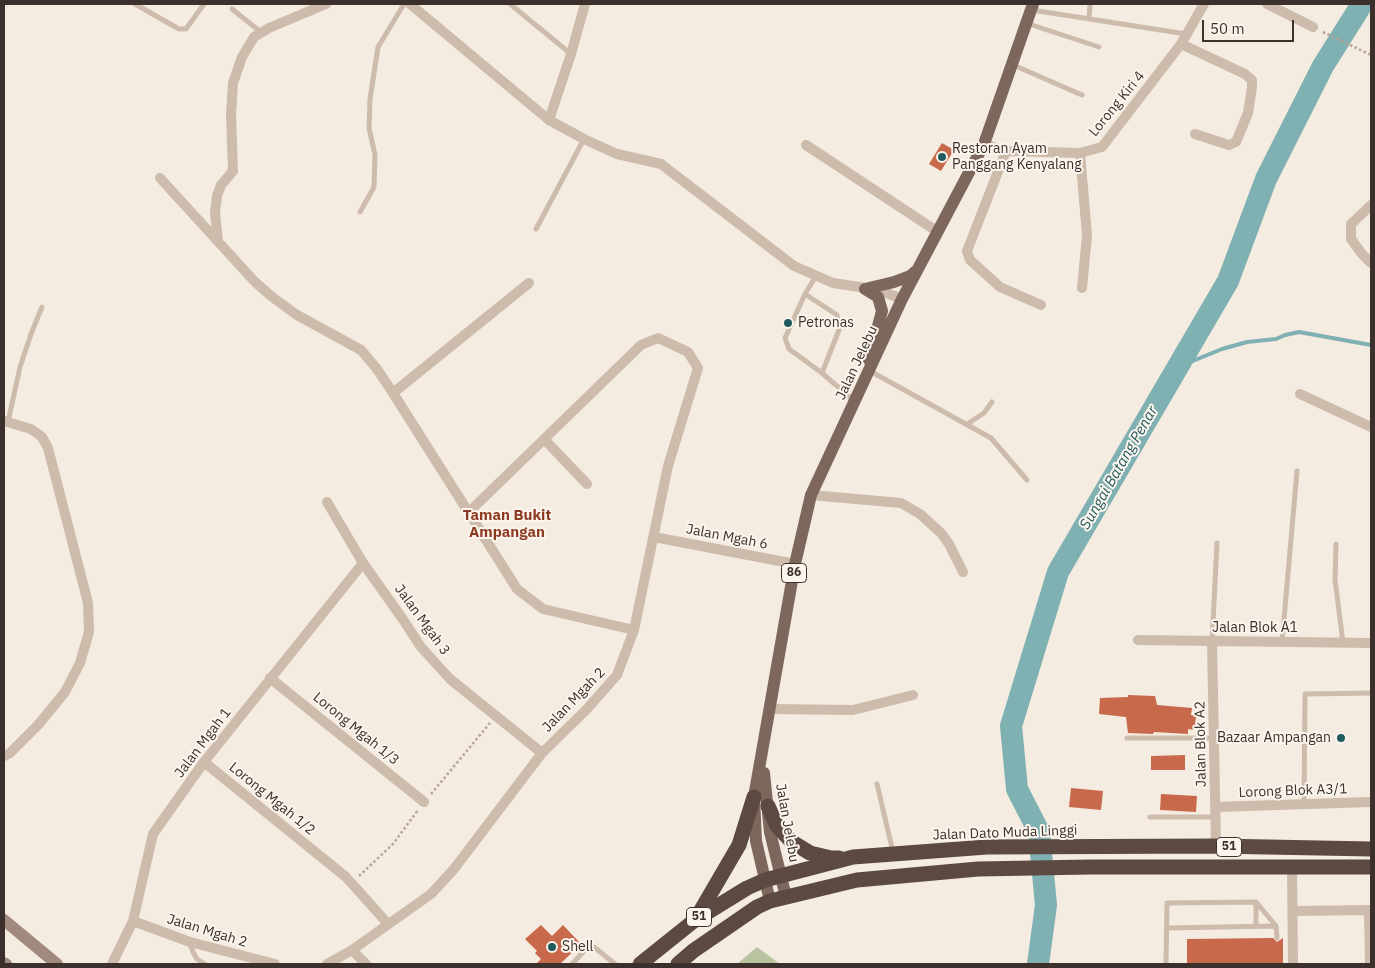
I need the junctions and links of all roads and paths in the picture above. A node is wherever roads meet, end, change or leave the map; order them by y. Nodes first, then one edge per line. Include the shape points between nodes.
1 (136, 4) edge
2 (204, 4) edge
3 (326, 4) edge
4 (404, 4) edge
5 (410, 4) edge
6 (510, 4) edge
7 (585, 4) edge
8 (1090, 4) edge
9 (1204, 4) edge
10 (1267, 4) edge
11 (1032, 7) edge
12 (232, 9) dead end
13 (1089, 20) junction
14 (1025, 23) junction
15 (1312, 27) joint
16 (262, 33) junction
17 (1186, 34) junction
18 (1181, 44) junction
19 (1099, 47) dead end
20 (571, 54) junction
21 (1371, 55) edge
22 (1011, 64) junction
23 (1082, 94) dead end
24 (549, 120) junction
25 (1195, 134) dead end
26 (584, 140) junction
27 (984, 144) junction
28 (806, 145) dead end
29 (1006, 151) junction
30 (1080, 153) junction
31 (160, 178) dead end
32 (1371, 205) edge
33 (360, 212) dead end
34 (536, 230) dead end
35 (938, 232) junction
36 (218, 241) junction
37 (1371, 263) edge
38 (919, 268) junction
39 (816, 276) junction
40 (529, 283) dead end
41 (1082, 288) dead end
42 (865, 289) junction
43 (805, 294) junction
44 (902, 299) junction
45 (1041, 305) dead end
46 (42, 307) dead end
47 (870, 371) junction
48 (822, 373) junction
49 (862, 389) junction
50 (393, 393) junction
51 (1300, 394) dead end
52 (855, 402) junction
53 (992, 402) dead end
54 (6, 421) edge
55 (967, 424) junction
56 (1371, 427) edge
57 (544, 439) junction
58 (1297, 471) dead end
59 (1028, 480) dead end
60 (587, 484) dead end
61 (811, 495) junction
62 (327, 502) dead end
63 (469, 512) junction
64 (654, 537) junction
65 (1217, 543) dead end
66 (1336, 544) dead end
67 (363, 563) junction
68 (795, 564) junction
69 (963, 572) dead end
70 (634, 630) junction
71 (1138, 640) dead end
72 (1212, 642) junction
73 (1282, 642) junction
74 (1343, 642) junction
75 (1371, 643) edge
76 (270, 678) junction
77 (1371, 693) edge
78 (913, 695) dead end
79 (769, 709) junction
80 (1127, 738) dead end
81 (1214, 738) junction
82 (542, 753) junction
83 (762, 753) junction
84 (4, 756) edge
85 (204, 762) junction
86 (877, 784) dead end
87 (754, 797) junction
88 (424, 802) dead end
89 (1371, 802) edge
90 (1304, 804) junction
91 (768, 806) junction
92 (1216, 812) junction
93 (1150, 817) dead end
94 (1216, 846) junction
95 (1371, 849) edge
96 (894, 854) junction
97 (853, 857) junction
98 (1292, 867) junction
99 (1371, 867) edge
100 (780, 875) junction
101 (765, 880) junction
102 (786, 897) junction
103 (770, 900) junction
104 (1256, 902) junction
105 (1370, 910) edge
106 (1292, 911) junction
107 (4, 920) edge
108 (695, 920) junction
109 (133, 921) junction
110 (388, 924) junction
111 (1256, 926) junction
112 (1276, 926) junction
113 (1167, 928) junction
114 (1277, 938) dead end
115 (190, 942) junction
116 (352, 950) junction
117 (1371, 950) edge
118 (57, 964) edge
119 (112, 964) edge
120 (205, 964) edge
121 (275, 964) edge
122 (327, 964) edge
123 (366, 964) edge
124 (572, 964) edge
125 (615, 964) edge
126 (640, 964) edge
127 (678, 964) edge
128 (1166, 964) edge
129 (1293, 964) edge
130 (1370, 964) edge

1 - 2 lane via 179,29 186,29
3 - 16 street
4 - 33 lane via 378,47 369,128 375,155 374,187
5 - 24 street
6 - 20 lane
7 - 20 street
8 - 13 lane
9 - 17 street, Lorong Kiri 4
10 - 15 street
11 - 13 lane
11 - 14 main road, Jalan Jelebu / 86
12 - 16 lane
13 - 17 lane
14 - 19 lane
14 - 22 main road, Jalan Jelebu / 86
15 - 21 path
16 - 36 street via 254,37 242,57 233,83 233,171 221,185 217,196
17 - 18 street, Lorong Kiri 4
18 - 25 street via 1252,80 1248,113 1233,145
18 - 30 street, Lorong Kiri 4 via 1102,147
20 - 24 street
22 - 23 lane
22 - 27 main road, Jalan Jelebu / 86
24 - 26 street
26 - 34 lane
26 - 39 street via 617,154 661,164 794,266
27 - 29 street, Lorong Kiri 4
27 - 35 main road, Jalan Jelebu / 86
28 - 35 street
29 - 30 street, Lorong Kiri 4
29 - 45 street via 967,252 970,260 1000,287
30 - 41 street via 1087,235
31 - 36 street
32 - 37 street via 1351,224 1351,239
35 - 38 main road, Jalan Jelebu / 86
36 - 50 street via 271,296 297,315 361,350
38 - 42 main road via 910,276
38 - 44 main road, Jalan Jelebu / 86
39 - 42 street
39 - 43 lane
40 - 50 street
42 - 44 street via 879,290
42 - 49 main road via 878,297 882,311
43 - 48 lane via 837,315 839,330
43 - 48 lane via 786,338 789,348
44 - 47 main road, Jalan Jelebu / 86
46 - 54 lane via 30,334
47 - 49 main road, Jalan Jelebu / 86
47 - 55 lane
48 - 52 lane
49 - 52 main road, Jalan Jelebu / 86
50 - 63 street
51 - 56 street
52 - 61 main road, Jalan Jelebu / 86
53 - 55 lane via 984,413
54 - 84 street via 31,429 42,437 48,448 88,603 88,632 80,663 64,692 38,725
55 - 59 lane via 991,438
57 - 60 street
57 - 63 street
57 - 64 street, Jalan Mgah 2 via 641,344 658,338 688,352 698,368 668,466
58 - 73 lane
61 - 68 main road, Jalan Jelebu / 86
61 - 69 street via 901,503 941,533
62 - 67 street, Jalan Mgah 3
63 - 70 street via 517,589 543,609
64 - 68 street, Jalan Mgah 6
64 - 70 street, Jalan Mgah 2
65 - 72 lane
66 - 74 lane via 1335,580
67 - 76 street, Jalan Mgah 1
67 - 82 street, Jalan Mgah 3 via 421,647 450,679
68 - 79 main road, Jalan Jelebu / 86
70 - 82 street, Jalan Mgah 2 via 617,675
71 - 72 street, Jalan Blok A1
72 - 73 street, Jalan Blok A1
72 - 81 street, Jalan Blok A2
73 - 74 street, Jalan Blok A1
74 - 75 street, Jalan Blok A1
76 - 85 street, Jalan Mgah 1
76 - 88 street, Lorong Mgah 1/3
77 - 90 lane via 1305,694
78 - 79 street via 853,710
79 - 83 main road, Jalan Jelebu / 86
80 - 81 lane
81 - 92 street, Jalan Blok A2
82 - 110 street, Jalan Mgah 2 via 454,869 430,894
83 - 87 main road, Jalan Jelebu / 86
83 - 91 main road, Jalan Jelebu / 86
85 - 109 street, Jalan Mgah 1 via 153,834
85 - 110 street, Lorong Mgah 1/2 via 352,882
86 - 96 lane
87 - 101 main road, Jalan Jelebu / 86 via 756,841
87 - 108 highway via 739,845
89 - 90 street, Lorong Blok A3/1
90 - 92 street, Lorong Blok A3/1
91 - 97 highway via 777,826 792,842 810,853 831,858
91 - 100 main road, Jalan Jelebu / 86
92 - 93 lane
92 - 94 street, Jalan Blok A2
94 - 95 highway, Jalan Dato Muda Linggi / 51
94 - 96 highway, Jalan Dato Muda Linggi / 51 via 988,847
96 - 97 highway, Jalan Dato Muda Linggi / 51
97 - 100 highway, Jalan Dato Muda Linggi / 51
98 - 99 highway, 51
98 - 102 highway, 51 via 978,869 857,880
98 - 106 street
100 - 101 highway, Jalan Dato Muda Linggi / 51
100 - 102 main road, Jalan Jelebu / 86
101 - 103 main road, Jalan Jelebu / 86
101 - 108 highway, Jalan Dato Muda Linggi / 51
102 - 103 highway, 51
103 - 127 highway, 51
104 - 111 lane
104 - 112 lane
104 - 113 lane via 1167,903
105 - 106 street
105 - 117 street
106 - 129 street
107 - 118 main road
108 - 126 highway, Jalan Dato Muda Linggi / 51
109 - 115 street, Jalan Mgah 2
109 - 119 street, Jalan Mgah 1
110 - 116 street, Jalan Mgah 2
111 - 112 lane
111 - 113 lane
112 - 114 lane
113 - 128 lane
115 - 120 lane via 192,952
115 - 121 street, Jalan Mgah 2
116 - 122 street, Jalan Mgah 2
116 - 123 street
117 - 130 street
124 - 125 lane via 590,947

